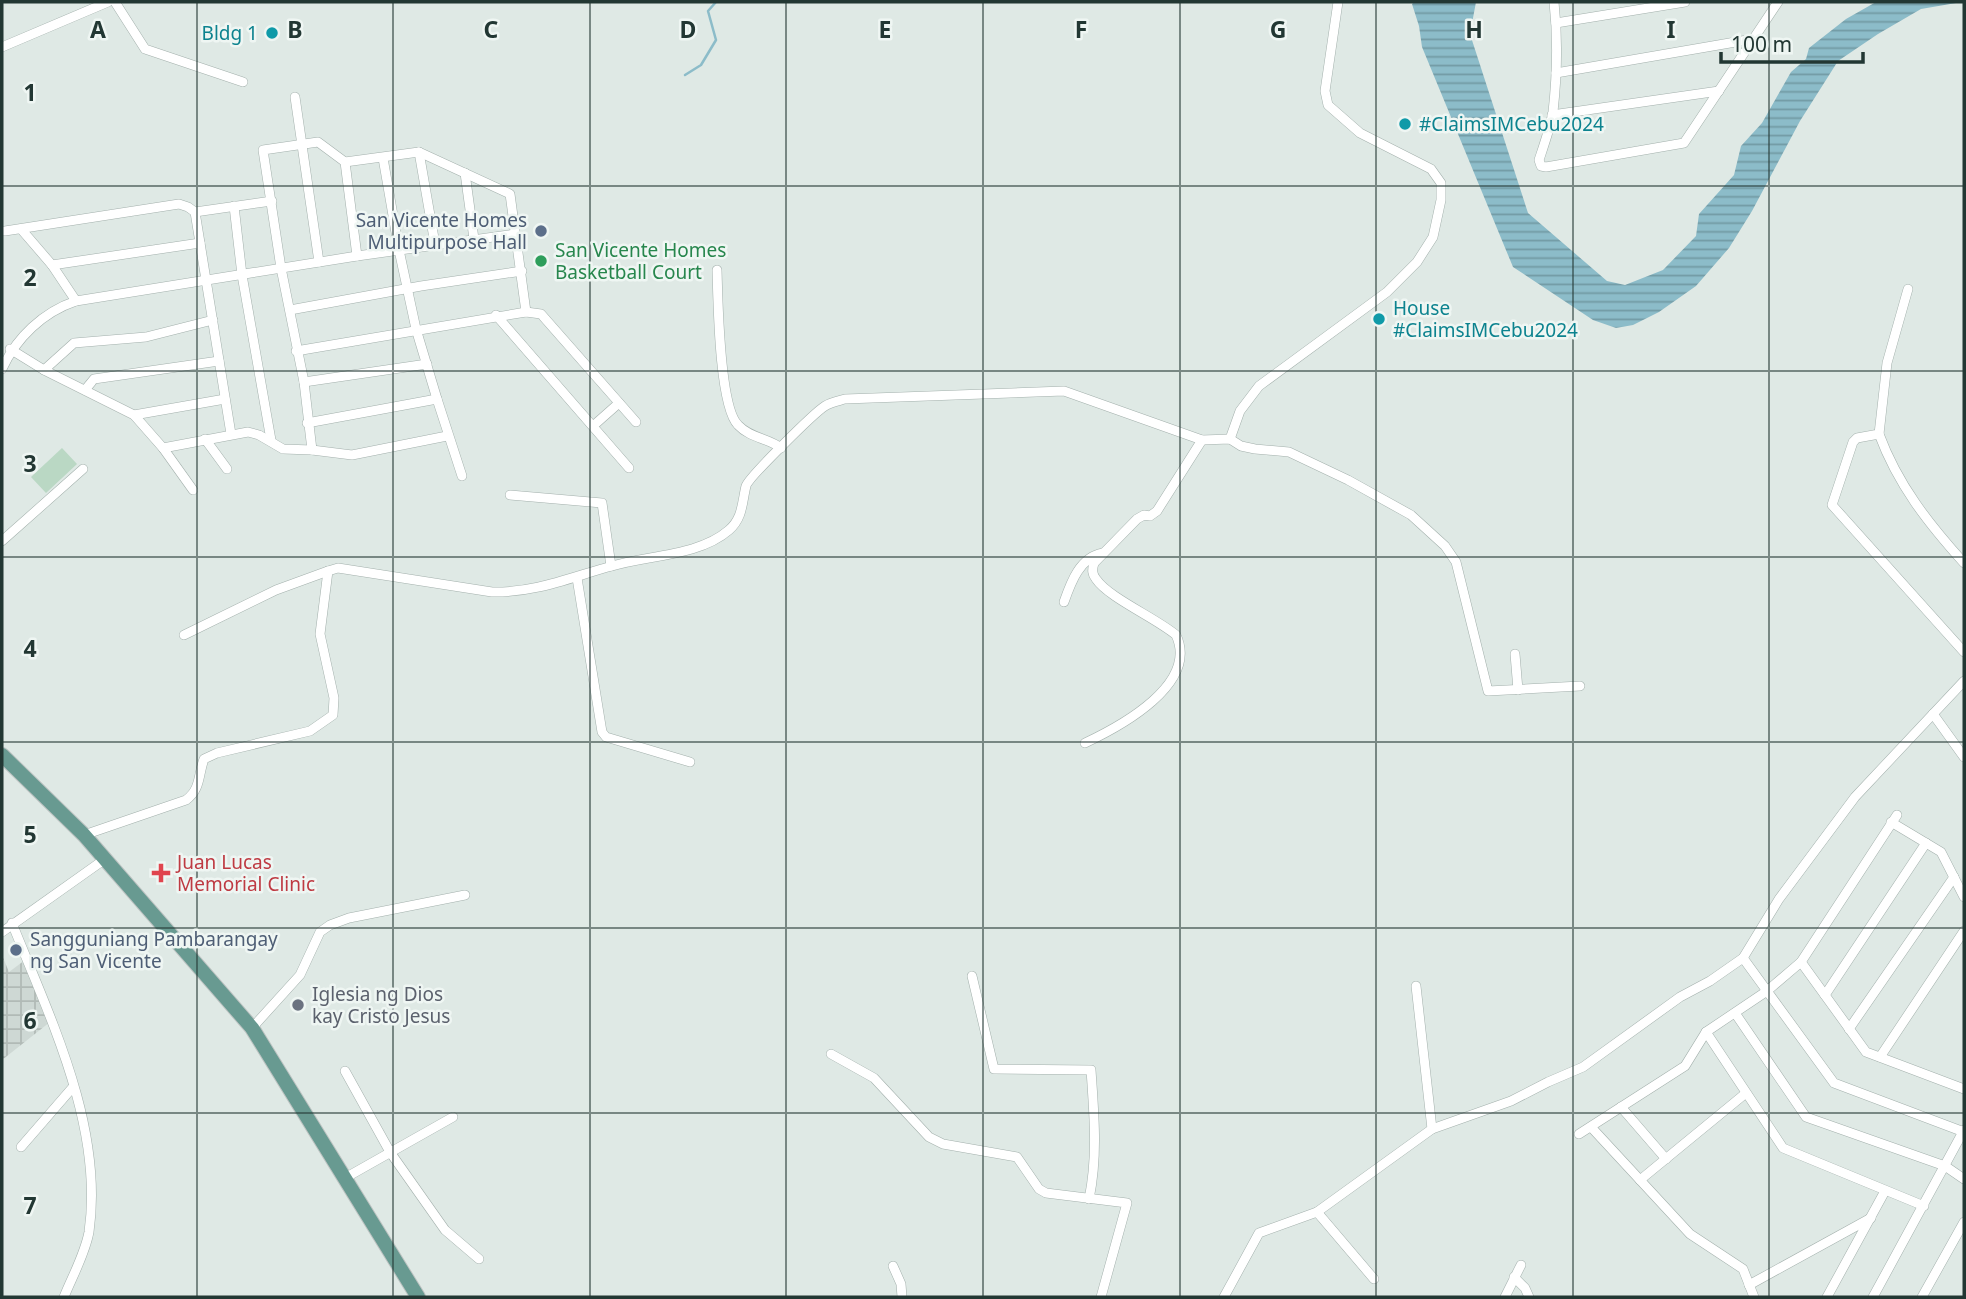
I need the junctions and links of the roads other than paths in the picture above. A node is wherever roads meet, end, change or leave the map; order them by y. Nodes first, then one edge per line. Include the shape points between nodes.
1 (108, 2) edge
2 (115, 2) edge
3 (1338, 2) edge
4 (1554, 2) edge
5 (1685, 2) edge
6 (1778, 2) edge
7 (1556, 23) junction
8 (1753, 39) junction
9 (2, 47) edge
10 (1556, 73) junction
11 (243, 82) dead end
12 (1719, 91) junction
13 (295, 97) dead end
14 (1552, 115) junction
15 (303, 144) junction
16 (419, 152) junction
17 (383, 158) junction
18 (345, 162) junction
19 (466, 173) junction
20 (272, 201) junction
21 (234, 206) junction
22 (195, 212) junction
23 (21, 229) junction
24 (5, 231) dead end
25 (515, 234) junction
26 (474, 239) junction
27 (200, 243) junction
28 (435, 244) junction
29 (399, 250) junction
30 (357, 256) junction
31 (319, 262) junction
32 (52, 265) junction
33 (281, 268) junction
34 (717, 270) dead end
35 (522, 271) junction
36 (242, 275) junction
37 (205, 281) junction
38 (408, 289) junction
39 (1908, 289) dead end
40 (76, 301) junction
41 (290, 310) junction
42 (526, 312) junction
43 (496, 315) junction
44 (212, 320) junction
45 (416, 329) junction
46 (10, 349) junction
47 (296, 351) junction
48 (219, 361) junction
49 (428, 365) junction
50 (2, 369) edge
51 (44, 370) junction
52 (304, 382) junction
53 (85, 390) junction
54 (225, 399) junction
55 (437, 399) junction
56 (619, 403) junction
57 (134, 415) junction
58 (636, 422) dead end
59 (307, 423) junction
60 (593, 426) junction
61 (231, 434) junction
62 (1879, 434) junction
63 (447, 436) junction
64 (205, 439) junction
65 (1230, 439) junction
66 (271, 440) junction
67 (1202, 440) junction
68 (163, 448) junction
69 (781, 448) junction
70 (312, 450) junction
71 (629, 468) dead end
72 (83, 469) dead end
73 (226, 469) dead end
74 (462, 476) dead end
75 (192, 490) dead end
76 (510, 495) dead end
77 (2, 541) edge
78 (1104, 552) junction
79 (1964, 563) edge
80 (611, 566) junction
81 (328, 570) junction
82 (577, 578) junction
83 (1064, 602) dead end
84 (184, 635) dead end
85 (1964, 652) edge
86 (1515, 654) dead end
87 (1964, 681) edge
88 (1580, 686) dead end
89 (1518, 691) junction
90 (1933, 714) junction
91 (1085, 743) dead end
92 (2, 755) edge
93 (1964, 757) edge
94 (690, 762) dead end
95 (84, 835) junction
96 (1926, 843) junction
97 (105, 859) junction
98 (1954, 877) junction
99 (465, 895) dead end
100 (1964, 897) edge
101 (12, 923) junction
102 (1964, 931) edge
103 (2, 932) edge
104 (1743, 958) junction
105 (1801, 962) junction
106 (972, 976) dead end
107 (1416, 986) dead end
108 (1767, 991) junction
109 (1825, 995) junction
110 (1735, 1013) junction
111 (252, 1028) junction
112 (1849, 1029) junction
113 (1706, 1032) junction
114 (831, 1054) dead end
115 (1880, 1057) junction
116 (345, 1071) dead end
117 (73, 1087) junction
118 (1964, 1089) edge
119 (1746, 1093) junction
120 (1621, 1107) junction
121 (453, 1117) dead end
122 (1591, 1127) junction
123 (1432, 1129) junction
124 (1964, 1131) edge
125 (1579, 1134) dead end
126 (21, 1147) dead end
127 (390, 1152) junction
128 (1666, 1159) junction
129 (1945, 1166) junction
130 (345, 1178) junction
131 (1964, 1179) edge
132 (1640, 1180) junction
133 (1885, 1191) junction
134 (1089, 1199) junction
135 (1924, 1206) junction
136 (1317, 1212) junction
137 (1871, 1217) junction
138 (1964, 1222) edge
139 (480, 1259) dead end
140 (1521, 1265) dead end
141 (893, 1266) dead end
142 (1514, 1277) junction
143 (1374, 1279) dead end
144 (1749, 1285) junction
145 (64, 1297) edge
146 (418, 1297) edge
147 (902, 1297) edge
148 (1101, 1297) edge
149 (1224, 1297) edge
150 (1505, 1297) edge
151 (1529, 1297) edge
152 (1754, 1297) edge
153 (1827, 1297) edge
154 (1873, 1297) edge
155 (1923, 1297) edge

1 - 9 street
2 - 11 street via 145,49
3 - 65 street via 1325,91 1328,104 1360,133 1431,169 1441,183 1433,237 1417,262 1387,292 1259,386 1240,411
4 - 7 street
5 - 7 street
6 - 8 street
7 - 10 street
8 - 10 street
8 - 12 street
10 - 14 street
12 - 14 street
12 - 14 street via 1684,144 1546,167 1539,160
13 - 15 street
15 - 18 street via 318,142
15 - 20 street via 263,150
15 - 31 street
16 - 17 street
16 - 19 street
16 - 28 street
17 - 18 street
17 - 29 street
18 - 30 street
19 - 25 street via 510,194
19 - 26 street
20 - 21 street
20 - 33 street
21 - 22 street
21 - 36 street
22 - 23 street via 179,204
22 - 27 street
23 - 24 street
23 - 32 street
25 - 26 street
25 - 35 street
26 - 28 street
27 - 32 street
27 - 37 street
28 - 29 street
29 - 30 street
29 - 38 street
30 - 31 street
31 - 33 street
32 - 40 street
33 - 36 street
33 - 41 street
34 - 69 street via 730,414 744,430
35 - 38 street
35 - 42 street
36 - 37 street
36 - 66 street
37 - 40 street
37 - 44 street
38 - 41 street
38 - 45 street
39 - 62 street via 1887,363
40 - 46 street via 50,312
41 - 47 street
42 - 43 street
42 - 56 street via 541,314
43 - 45 street
43 - 60 street
44 - 48 street
44 - 51 street via 146,337 75,343
45 - 47 street
45 - 49 street
46 - 50 street
46 - 51 street
47 - 52 street
48 - 53 street via 94,379
48 - 54 street
49 - 52 street
49 - 55 street
51 - 53 street
52 - 59 street
53 - 57 street
54 - 57 street
54 - 61 street
55 - 59 street
55 - 63 street
56 - 58 street
56 - 60 street
57 - 68 street
59 - 70 street
60 - 71 street
61 - 64 street
61 - 66 street via 248,432
62 - 79 street via 1912,500
62 - 85 street via 1853,442 1833,507
63 - 70 street via 352,455
63 - 74 street
64 - 68 street
64 - 73 street
65 - 67 street
65 - 89 street via 1241,446 1289,452 1412,515 1456,562 1488,691
66 - 70 street via 283,449
67 - 69 street via 1063,391 845,399 813,415
67 - 78 street via 1157,511 1137,519
68 - 75 street
69 - 80 street via 746,484 739,518 719,537 693,548
72 - 77 street
76 - 80 street via 602,503
78 - 83 street via 1083,564
78 - 91 street via 1094,563 1095,578 1176,635 1180,664 1155,701 1116,729
80 - 82 street
81 - 82 street via 510,593
81 - 84 street
81 - 95 street via 320,634 334,698 333,715 310,731 204,759 199,786 186,800
82 - 94 street via 602,732
86 - 89 street
87 - 90 street
88 - 89 street
90 - 93 street
90 - 104 street via 1855,797 1779,899
92 - 95 main road
95 - 97 main road
96 - 98 street via 1941,852
96 - 105 street via 1894,818
96 - 109 street
97 - 101 street
97 - 111 main road
98 - 100 street
98 - 112 street
99 - 111 street via 349,918 320,932 300,975
101 - 103 street
101 - 117 street
102 - 115 street
104 - 108 street
104 - 123 street via 1583,1067 1511,1101
105 - 108 street
105 - 109 street
106 - 134 street via 993,1069 1091,1070 1095,1172
107 - 123 street
108 - 110 street
108 - 124 street via 1834,1083
109 - 112 street
110 - 113 street
110 - 129 street via 1806,1117
111 - 130 main road
112 - 115 street via 1866,1052
113 - 119 street
113 - 120 street via 1685,1066
114 - 134 street via 874,1078 929,1137 943,1144 1017,1157 1046,1194
115 - 118 street
116 - 127 street
117 - 126 street
117 - 145 street via 90,1154 91,1193 88,1235
119 - 128 street
119 - 133 street via 1783,1148
120 - 122 street
120 - 128 street
121 - 127 street
122 - 125 street
122 - 132 street
123 - 136 street
124 - 129 street
127 - 130 street
127 - 139 street via 445,1230
128 - 132 street
129 - 131 street
129 - 135 street
130 - 146 main road
132 - 144 street via 1690,1234 1743,1269
133 - 135 street
133 - 137 street
134 - 148 street via 1127,1203
135 - 154 street
136 - 143 street
136 - 149 street via 1259,1233
137 - 144 street
137 - 153 street
138 - 155 street
140 - 142 street
141 - 147 street
142 - 150 street
142 - 151 street
144 - 152 street

